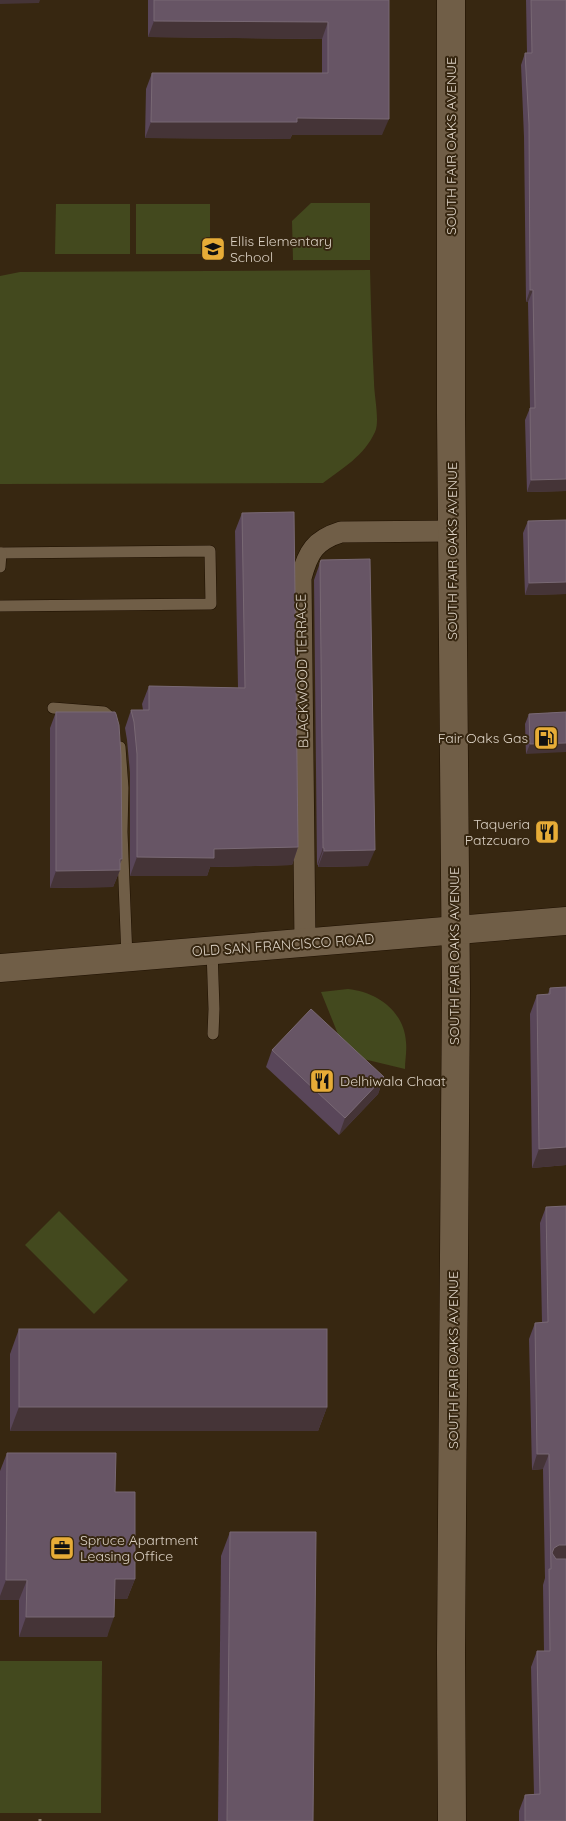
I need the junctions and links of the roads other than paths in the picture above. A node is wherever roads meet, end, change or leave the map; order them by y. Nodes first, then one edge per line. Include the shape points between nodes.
1 (451, 0) edge
2 (453, 531) junction
3 (1, 553) edge
4 (0, 567) edge
5 (0, 606) edge
6 (53, 708) dead end
7 (566, 921) edge
8 (455, 931) junction
9 (305, 942) junction
10 (212, 950) junction
11 (127, 958) junction
12 (0, 968) edge
13 (213, 1034) dead end
14 (452, 1821) edge

1 - 2 main road, SOUTH FAIR OAKS AVENUE
2 - 8 main road, SOUTH FAIR OAKS AVENUE
2 - 9 street, BLACKWOOD TERRACE via 341,532 328,536 314,547 306,561 301,578
3 - 4 lane
3 - 5 lane via 210,551 211,604
6 - 11 lane via 104,712 112,718 120,741
7 - 8 main road, OLD SAN FRANCISCO ROAD
8 - 9 main road, OLD SAN FRANCISCO ROAD
8 - 14 main road, SOUTH FAIR OAKS AVENUE
9 - 10 main road, OLD SAN FRANCISCO ROAD
10 - 11 main road, OLD SAN FRANCISCO ROAD
10 - 13 lane
11 - 12 main road, OLD SAN FRANCISCO ROAD

